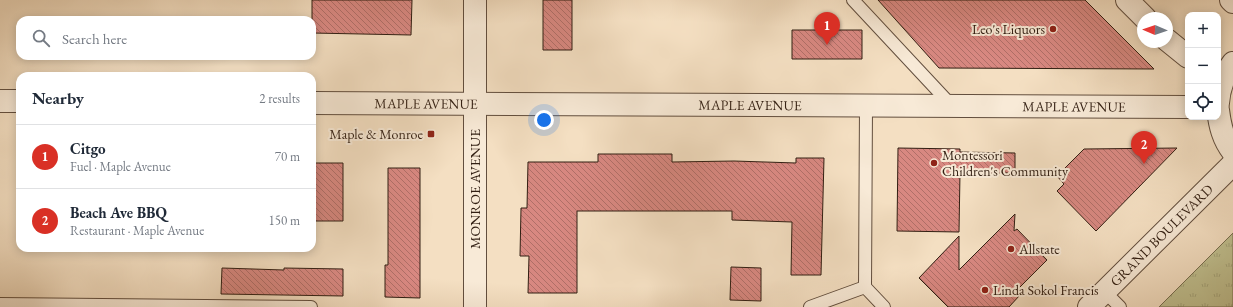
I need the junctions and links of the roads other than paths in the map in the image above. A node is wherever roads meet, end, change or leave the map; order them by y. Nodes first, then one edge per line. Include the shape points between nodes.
1 (475, 0) edge
2 (853, 0) edge
3 (1127, 0) edge
4 (1139, 12) edge
5 (1173, 45) edge
6 (1185, 55) edge
7 (1233, 63) edge
8 (1221, 84) edge
9 (0, 101) edge
10 (16, 101) edge
11 (316, 103) edge
12 (475, 103) junction
13 (866, 106) junction
14 (952, 106) junction
15 (1185, 108) edge
16 (1219, 120) edge
17 (1233, 152) edge
18 (1233, 164) edge
19 (865, 287) junction
20 (1105, 292) junction
21 (0, 304) edge
22 (311, 307) edge
23 (475, 307) edge
24 (810, 307) edge
25 (884, 307) edge
26 (1089, 307) edge
27 (1120, 307) edge

1 - 12 street, MONROE AVENUE
2 - 14 lane
3 - 4 street
5 - 6 street
7 - 8 street
9 - 10 street
11 - 12 street, MAPLE AVENUE
12 - 13 street, MAPLE AVENUE
12 - 23 street, MONROE AVENUE
13 - 14 street, MAPLE AVENUE
13 - 19 lane
14 - 15 street, MAPLE AVENUE
16 - 17 street via 1227,144
18 - 20 street, GRAND BOULEVARD
19 - 24 lane
19 - 25 lane
20 - 26 street, GRAND BOULEVARD
20 - 27 lane
21 - 22 lane

